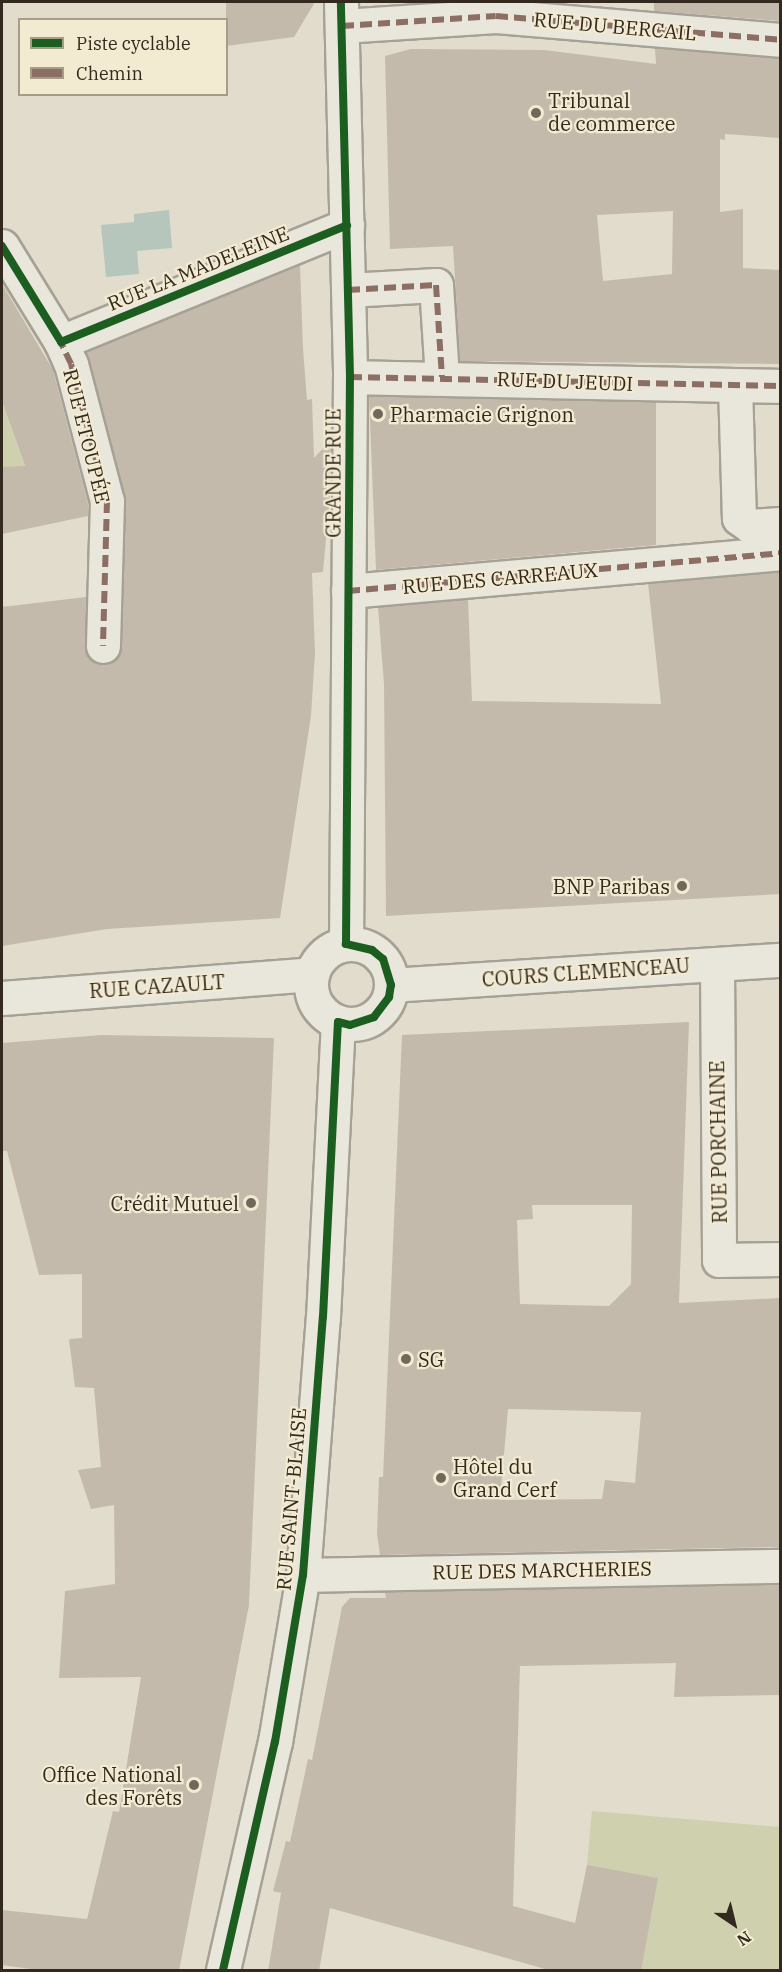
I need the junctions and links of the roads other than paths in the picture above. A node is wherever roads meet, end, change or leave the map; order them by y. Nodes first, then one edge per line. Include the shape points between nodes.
1 (342, 14) edge
2 (780, 40) edge
3 (347, 225) junction
4 (2, 246) edge
5 (348, 290) junction
6 (61, 342) junction
7 (350, 377) junction
8 (442, 377) junction
9 (735, 385) junction
10 (780, 386) edge
11 (780, 524) edge
12 (780, 553) edge
13 (348, 591) junction
14 (103, 646) dead end
15 (346, 944) junction
16 (780, 960) edge
17 (717, 964) junction
18 (312, 974) junction
19 (391, 985) junction
20 (2, 998) edge
21 (338, 1022) junction
22 (780, 1259) edge
23 (780, 1566) edge
24 (303, 1575) junction
25 (222, 1971) edge

1 - 2 street, RUE DU BERCAIL via 496,16
1 - 3 street, GRANDE RUE
3 - 5 street, GRANDE RUE
3 - 6 street, RUE LA MADELEINE
4 - 6 street, RUE ETOUPÉE
5 - 7 street, GRANDE RUE
5 - 8 street via 436,285
6 - 14 street, RUE ETOUPÉE via 107,501
7 - 8 street, RUE DU JEUDI
7 - 13 street, GRANDE RUE
8 - 9 street, RUE DU JEUDI
9 - 10 street, RUE DU JEUDI
9 - 11 street via 739,518 750,526
12 - 13 street, RUE DES CARREAUX
13 - 15 street, GRANDE RUE
15 - 18 street via 324,954
15 - 19 street via 360,945 378,955 389,971
16 - 17 street, COURS CLEMENCEAU
17 - 19 street, COURS CLEMENCEAU
17 - 22 street, RUE PORCHAINE via 719,1260
18 - 20 street, RUE CAZAULT
18 - 21 street via 310,986 318,1008
19 - 21 street via 389,997 374,1017 350,1025
21 - 24 street, RUE SAINT-BLAISE
23 - 24 street, RUE DES MARCHERIES
24 - 25 street, RUE SAINT-BLAISE via 275,1742

